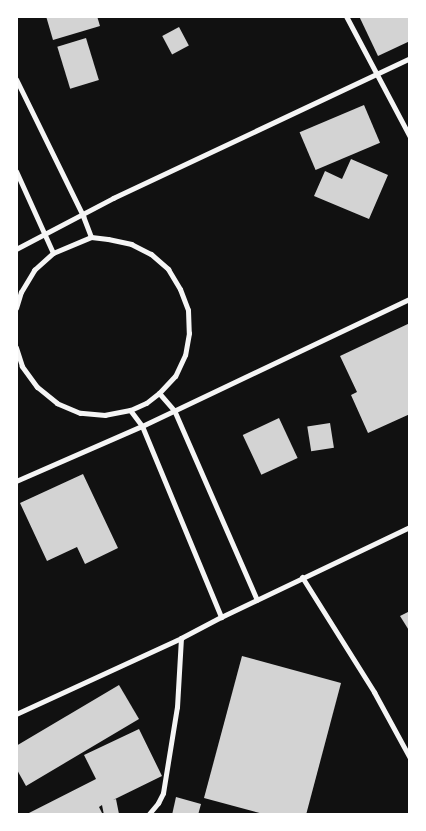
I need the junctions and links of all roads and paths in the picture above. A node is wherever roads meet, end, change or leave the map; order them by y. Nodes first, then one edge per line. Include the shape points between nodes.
1 (346, 16) edge
2 (410, 58) edge
3 (376, 74) junction
4 (16, 79) edge
5 (410, 138) edge
6 (16, 171) edge
7 (83, 216) junction
8 (45, 234) junction
9 (91, 237) junction
10 (16, 249) edge
11 (53, 254) junction
12 (410, 300) edge
13 (16, 308) edge
14 (16, 347) edge
15 (159, 393) junction
16 (130, 410) junction
17 (174, 410) junction
18 (142, 426) junction
19 (16, 481) edge
20 (410, 527) edge
21 (302, 577) junction
22 (257, 600) junction
23 (221, 617) junction
24 (181, 638) junction
25 (16, 714) edge
26 (410, 758) edge
27 (148, 815) edge

1 - 3 street
2 - 3 street
3 - 5 street
3 - 7 street via 122,194
4 - 7 street
6 - 8 street
7 - 8 street
7 - 9 street
8 - 10 street
8 - 11 street
9 - 11 street
9 - 15 street via 131,244 151,254 168,269 180,288 188,310 189,333 185,355 175,376
11 - 13 street via 34,270
12 - 17 street
14 - 16 street via 22,366 37,388 57,403 80,413 105,415
15 - 16 street
15 - 17 street
16 - 18 street
17 - 18 street
17 - 22 street
18 - 19 street
18 - 23 street
20 - 21 street
21 - 22 street
21 - 26 street via 374,692
22 - 23 street
23 - 24 street
24 - 25 street
24 - 27 street via 177,707 162,794

